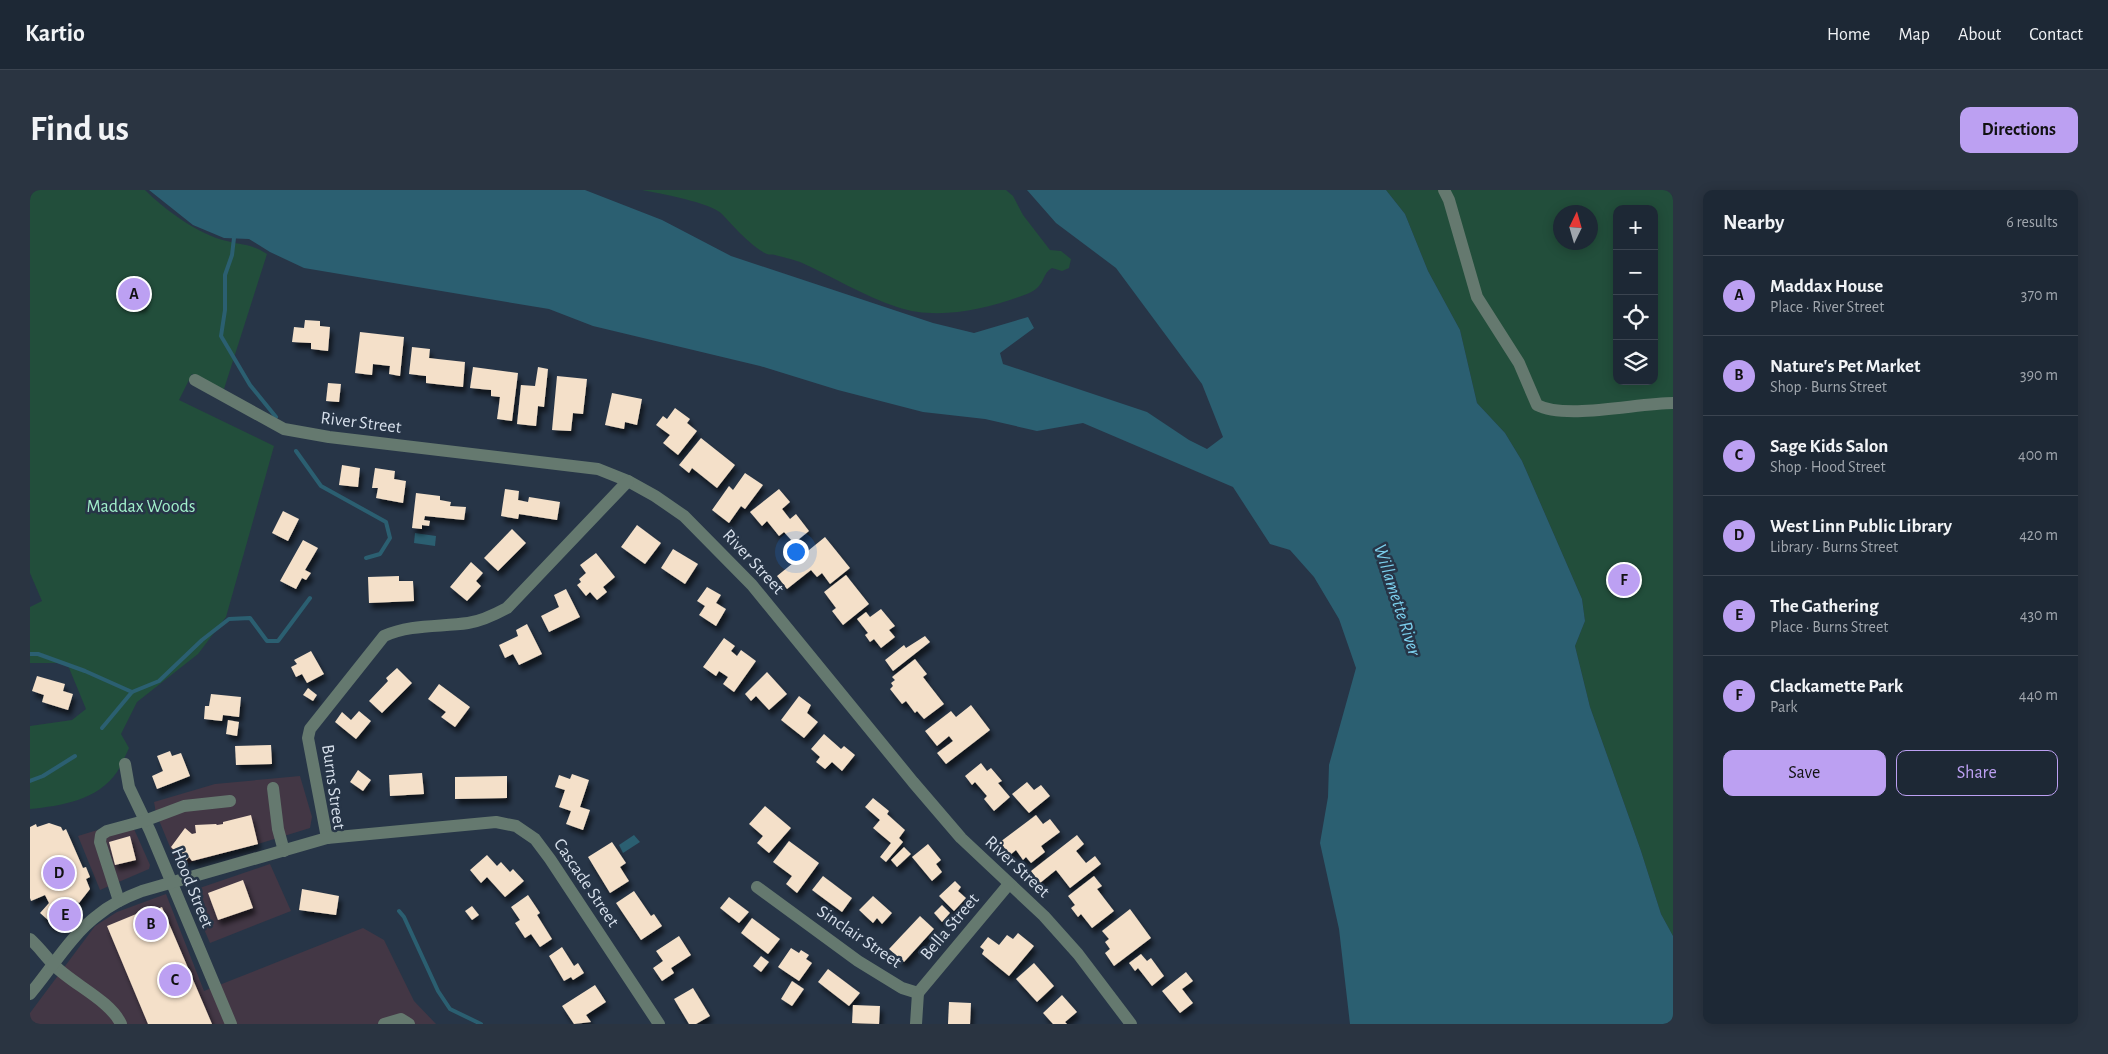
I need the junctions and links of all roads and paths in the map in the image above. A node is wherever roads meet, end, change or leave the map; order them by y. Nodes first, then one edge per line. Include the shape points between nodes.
1 (1444, 190) edge
2 (195, 380) dead end
3 (1673, 404) edge
4 (628, 481) junction
5 (125, 764) dead end
6 (273, 788) dead end
7 (230, 801) dead end
8 (144, 821) junction
9 (327, 838) junction
10 (284, 850) junction
11 (171, 884) junction
12 (1009, 884) junction
13 (758, 887) dead end
14 (119, 901) junction
15 (30, 939) edge
16 (53, 965) junction
17 (918, 993) junction
18 (30, 994) edge
19 (121, 1024) edge
20 (230, 1024) edge
21 (384, 1024) edge
22 (409, 1024) edge
23 (659, 1024) edge
24 (916, 1024) edge
25 (1131, 1024) edge

1 - 3 street via 1477,297 1519,362 1537,405 1553,411
2 - 4 street, River Street via 284,429 598,469
4 - 9 street, Burns Street via 507,608 469,623 399,629 384,636 310,729 308,738
4 - 12 street, River Street via 684,516 752,585 961,838
5 - 8 street, Hood Street via 129,787
6 - 10 street
7 - 8 street via 184,806
8 - 11 street, Hood Street
8 - 14 street via 101,835 100,842
9 - 10 street, Burns Street
9 - 23 street, Cascade Street via 496,822 516,826 535,839 550,859
10 - 11 street, Burns Street
11 - 14 street, Burns Street
11 - 20 street, Hood Street
12 - 17 street, Bella Street
12 - 25 street, River Street via 1078,954
13 - 17 street, Sinclair Street via 858,960 902,988
14 - 16 street, Burns Street via 84,927
15 - 16 street
16 - 18 street, Burns Street
16 - 19 street via 114,1013
17 - 24 street
21 - 22 street via 401,1020

